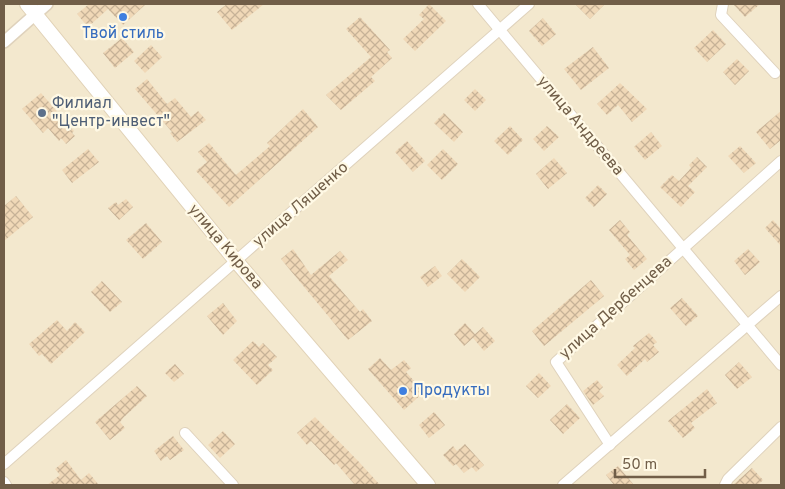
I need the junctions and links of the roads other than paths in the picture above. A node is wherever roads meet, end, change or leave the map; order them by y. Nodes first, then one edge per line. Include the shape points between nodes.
1 (47, 4) edge
2 (478, 4) edge
3 (529, 4) edge
4 (723, 4) edge
5 (31, 9) edge
6 (500, 30) junction
7 (4, 42) edge
8 (775, 73) dead end
9 (781, 162) edge
10 (682, 248) junction
11 (236, 261) junction
12 (781, 296) edge
13 (747, 326) junction
14 (781, 365) edge
15 (781, 427) edge
16 (185, 432) dead end
17 (610, 445) junction
18 (4, 464) edge
19 (4, 482) edge
20 (6, 485) edge
21 (233, 485) edge
22 (428, 485) edge
23 (563, 485) edge
24 (725, 485) edge

1 - 5 street
2 - 6 street, улица Андреева
3 - 6 street, улица Ляшенко
4 - 8 street via 721,15
5 - 7 street
5 - 11 main road, улица Кирова
6 - 10 street, улица Андреева
6 - 11 street, улица Ляшенко
9 - 10 street
10 - 13 street, улица Андреева
10 - 17 street, улица Дербенцева via 556,362
11 - 18 street, улица Ляшенко
11 - 22 main road, улица Кирова
12 - 13 street
13 - 14 street, улица Андреева
13 - 17 street
15 - 24 street
16 - 21 street
17 - 23 street
19 - 20 street

